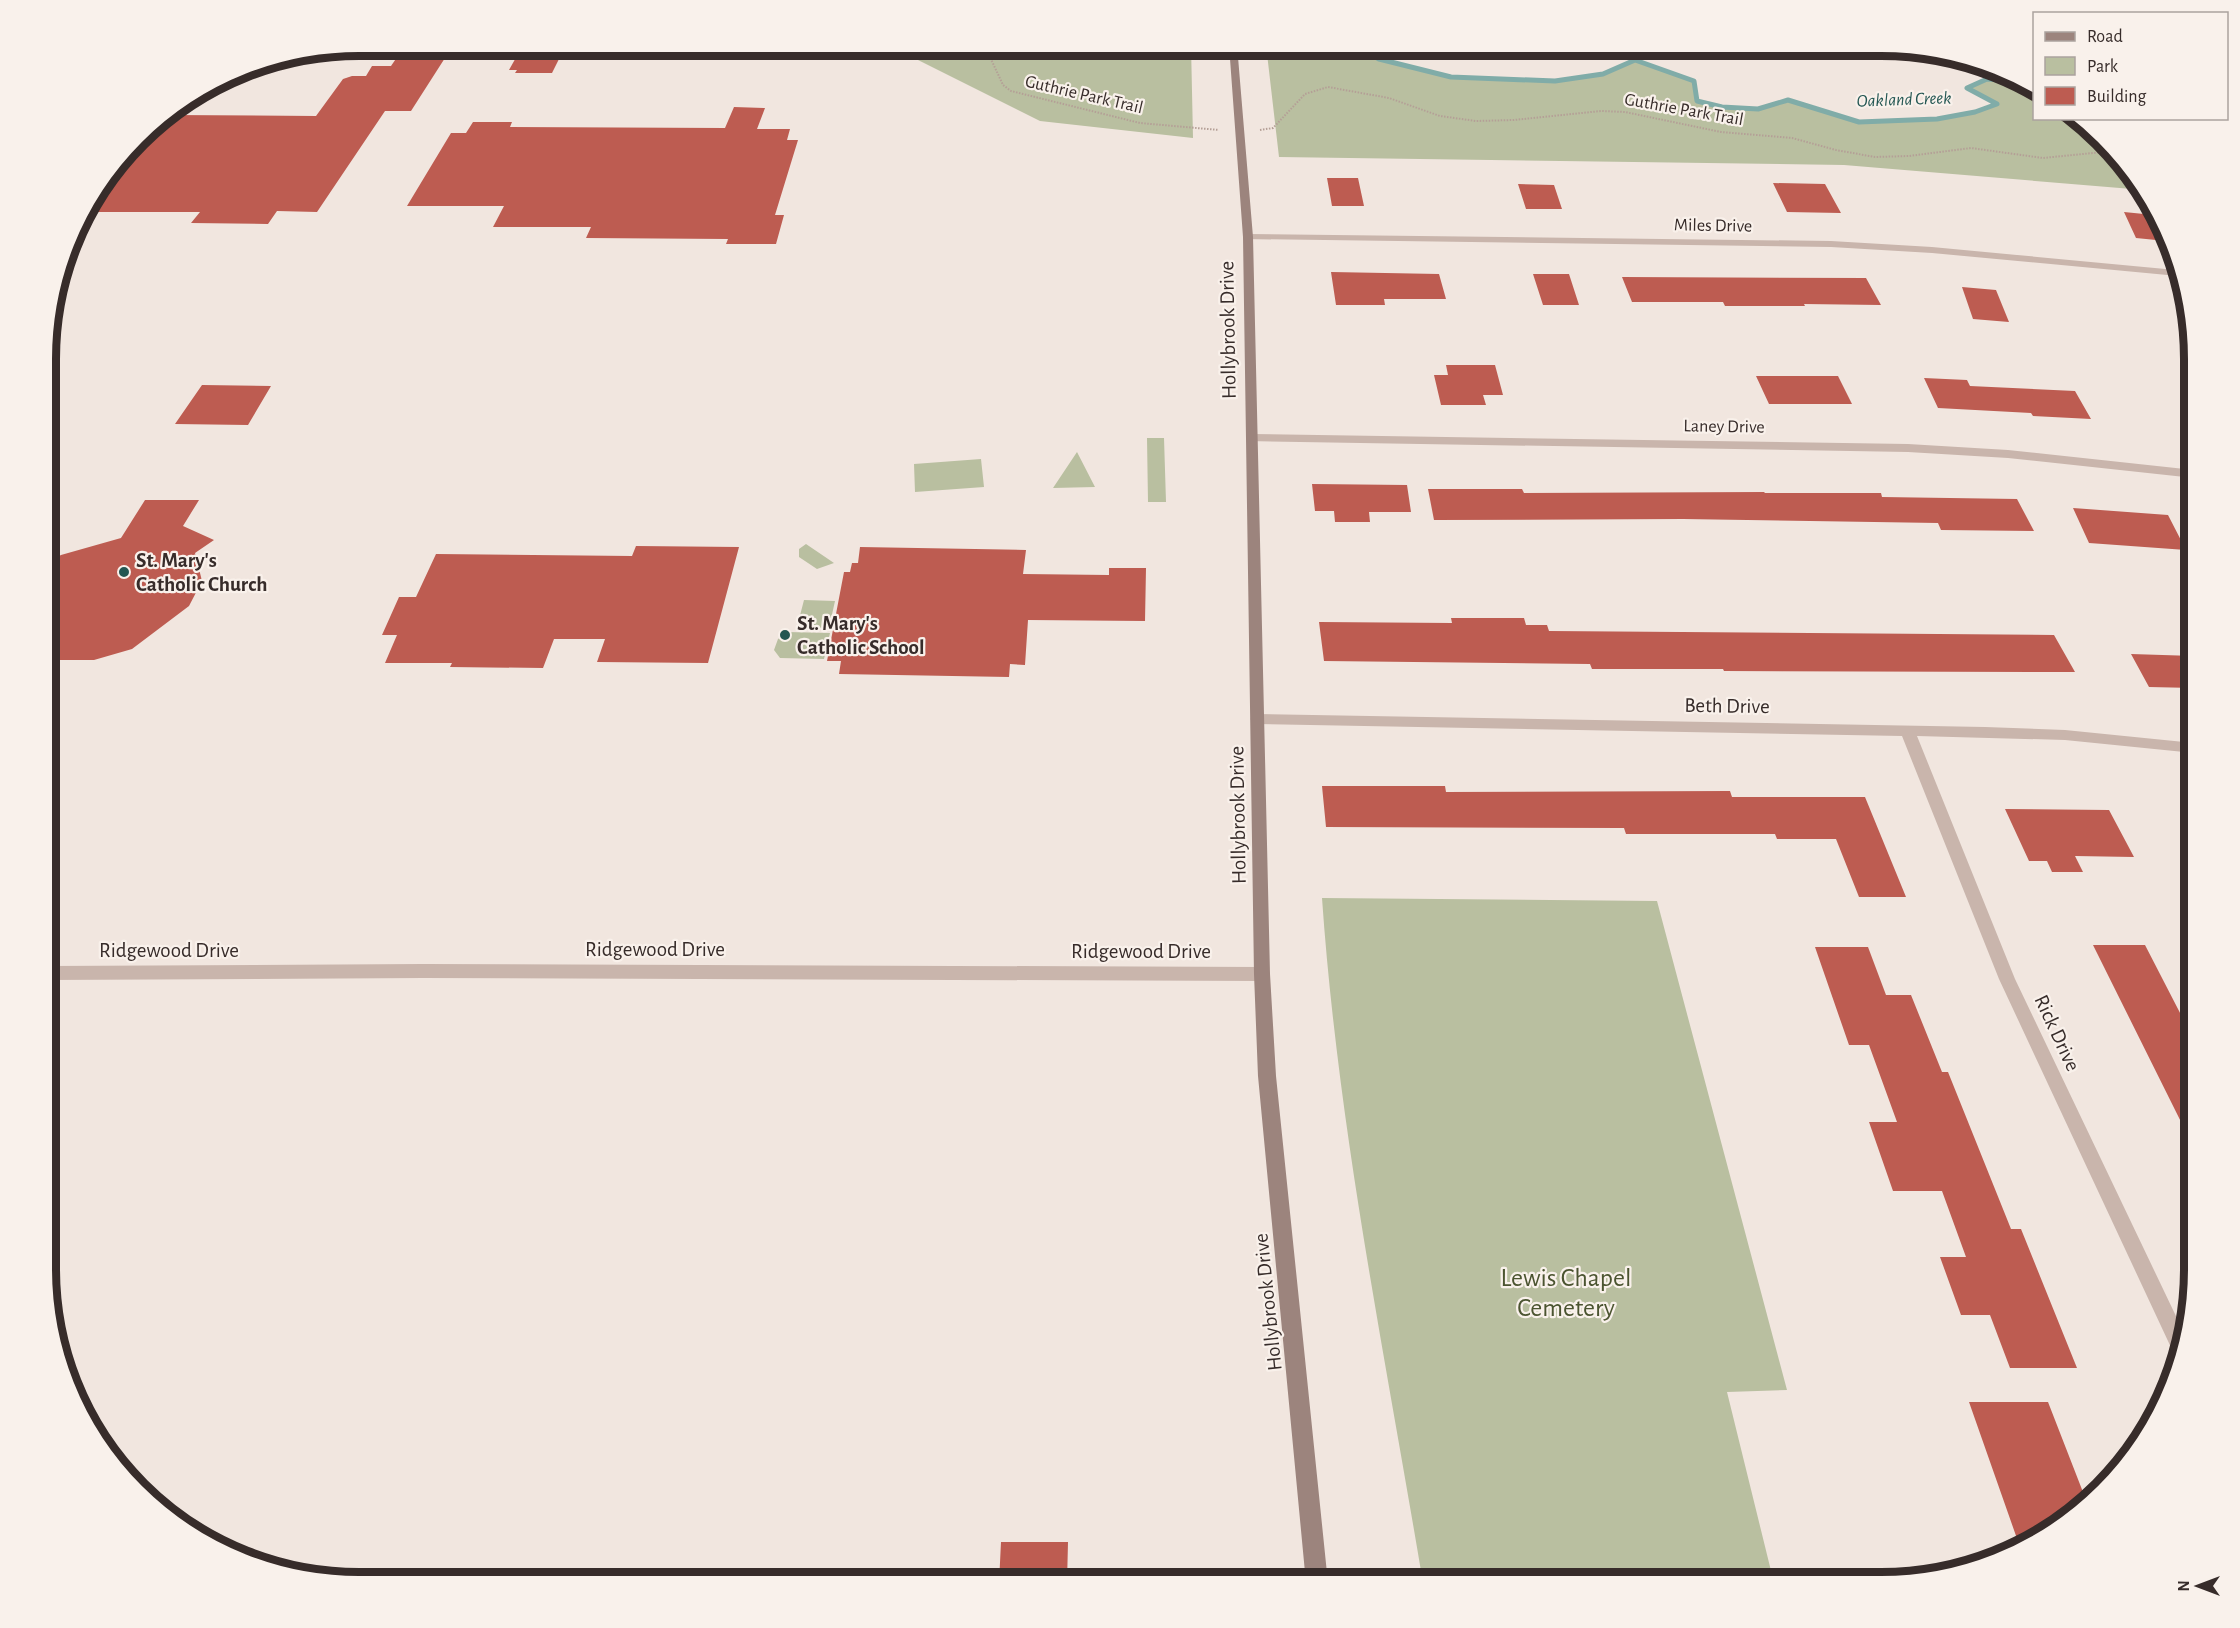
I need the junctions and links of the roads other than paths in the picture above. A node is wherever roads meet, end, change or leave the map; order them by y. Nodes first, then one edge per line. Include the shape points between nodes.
1 (1234, 56) edge
2 (1248, 237) junction
3 (2172, 272) edge
4 (1251, 438) junction
5 (2184, 473) edge
6 (1257, 718) junction
7 (1907, 730) junction
8 (2184, 747) edge
9 (56, 973) edge
10 (1262, 974) junction
11 (2177, 1338) edge
12 (1316, 1572) edge

1 - 2 main road, Hollybrook Drive
2 - 3 street, Miles Drive via 1831,244
2 - 4 main road, Hollybrook Drive
4 - 5 street, Laney Drive via 1908,448 2008,454
4 - 6 main road, Hollybrook Drive
6 - 7 street, Beth Drive
6 - 10 main road, Hollybrook Drive
7 - 8 street, Beth Drive via 2065,735
7 - 11 street, Rick Drive via 2011,990
9 - 10 street, Ridgewood Drive
10 - 12 main road, Hollybrook Drive via 1268,1088

